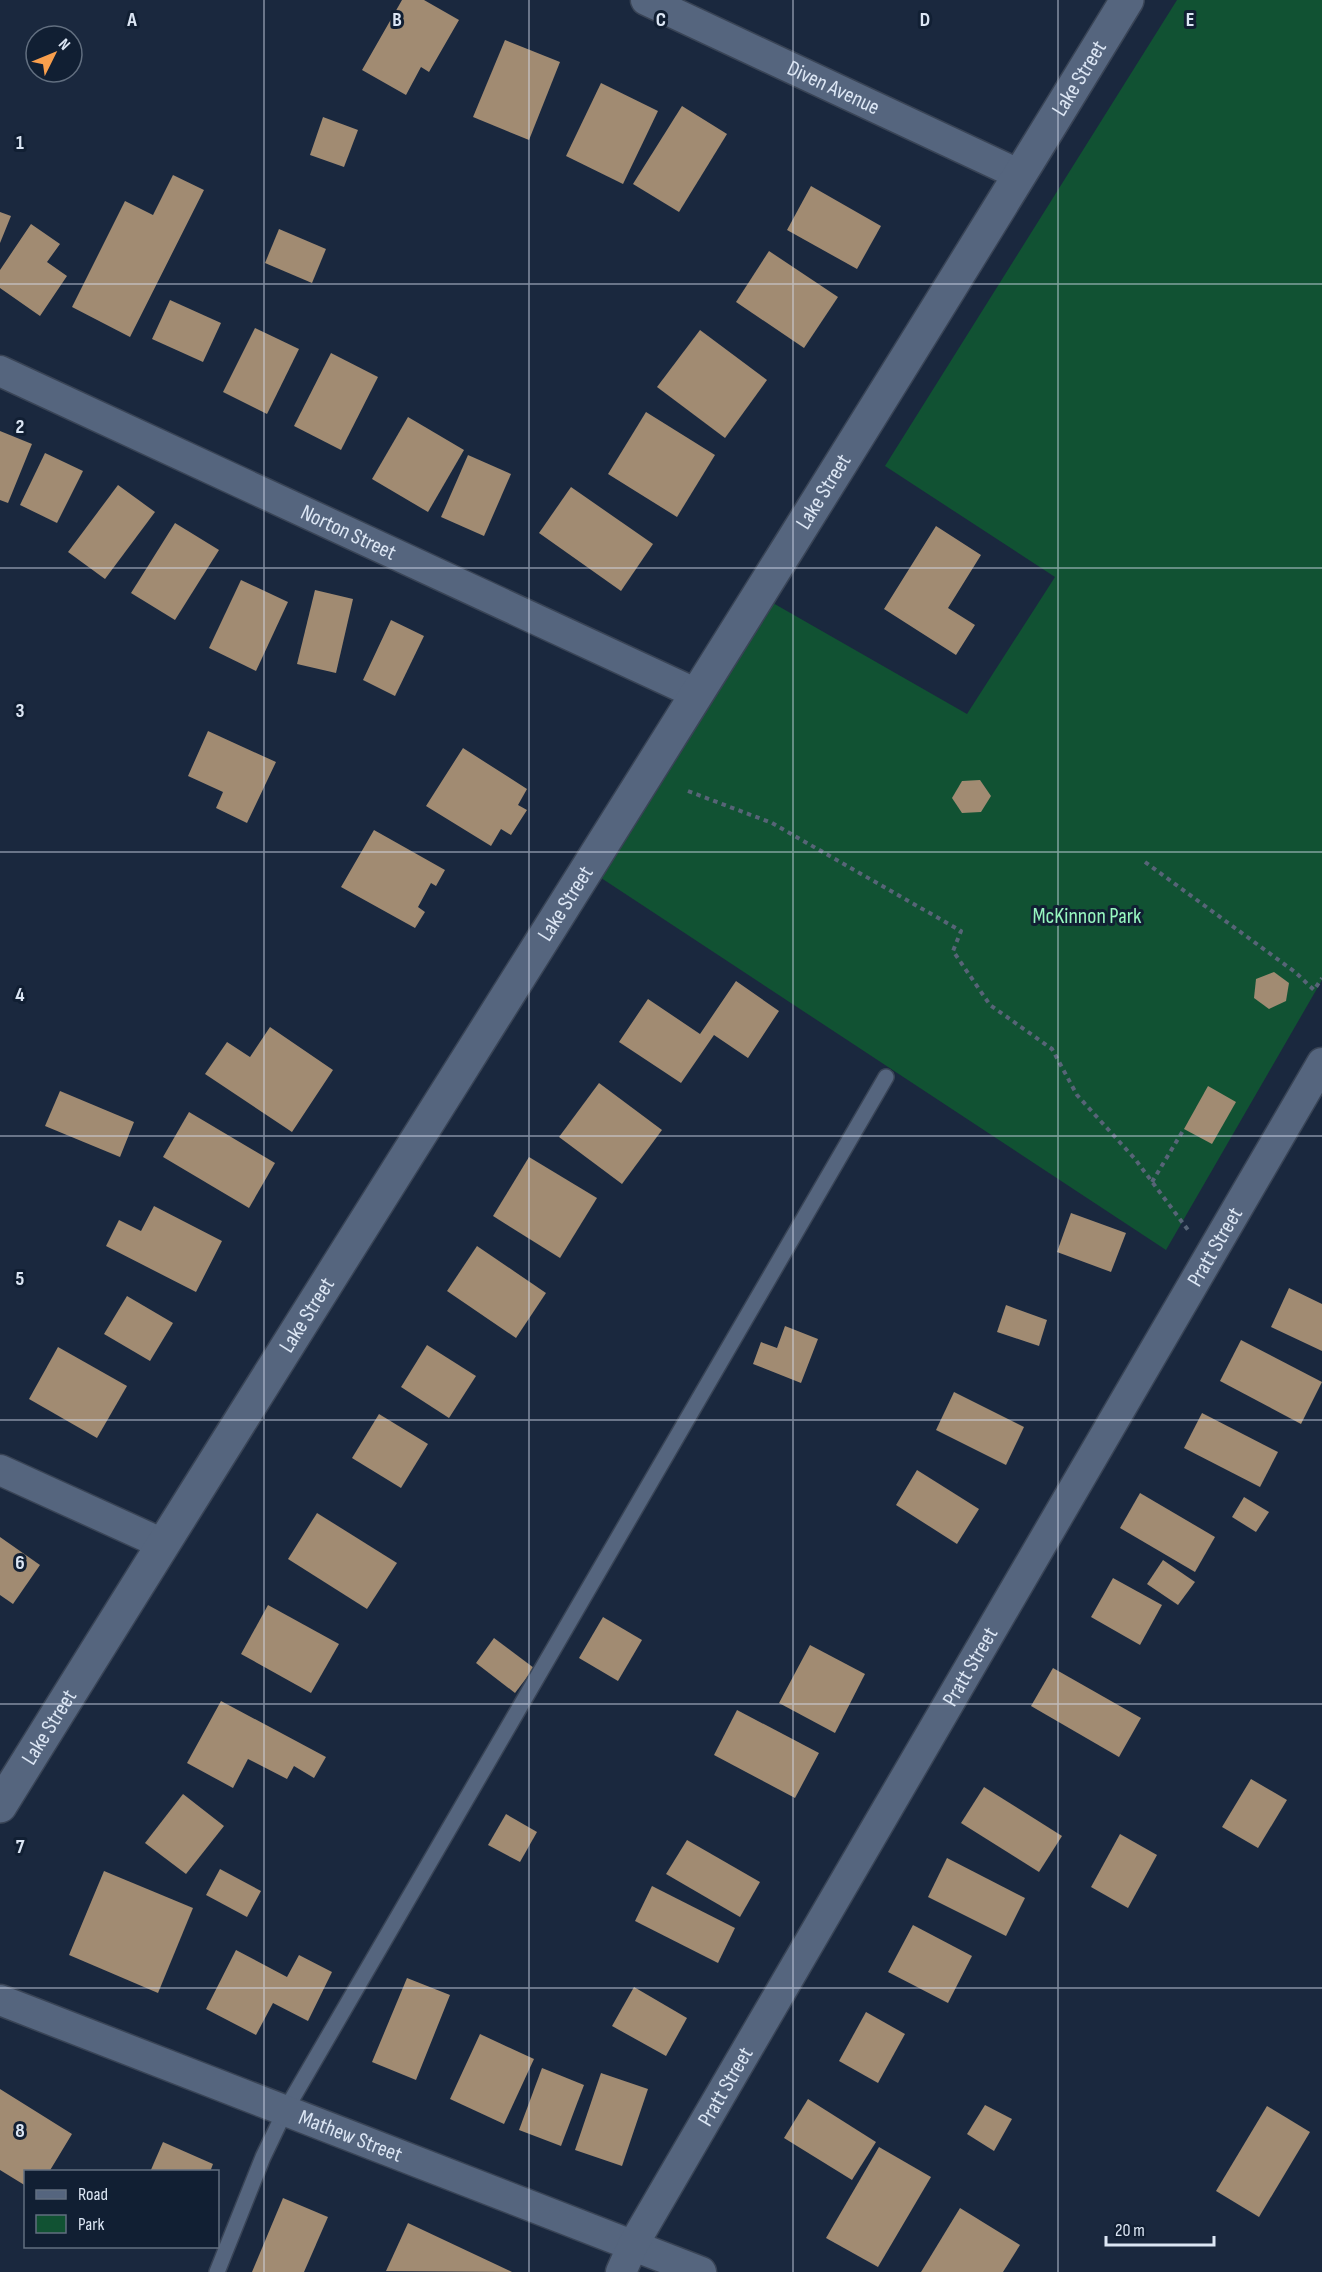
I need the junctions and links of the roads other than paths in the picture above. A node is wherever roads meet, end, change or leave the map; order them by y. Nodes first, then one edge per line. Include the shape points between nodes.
1 (646, 0) edge
2 (1127, 0) edge
3 (1020, 175) junction
4 (0, 371) edge
5 (697, 694) junction
6 (1322, 1063) edge
7 (886, 1077) dead end
8 (0, 1470) edge
9 (163, 1544) junction
10 (0, 1806) edge
11 (0, 2000) edge
12 (285, 2110) junction
13 (633, 2245) junction
14 (217, 2272) edge
15 (621, 2272) edge
16 (701, 2272) edge

1 - 3 street, Diven Avenue
2 - 3 main road, Lake Street
3 - 5 main road, Lake Street
4 - 5 street, Norton Street
5 - 9 main road, Lake Street
6 - 13 street, Pratt Street
7 - 12 lane
8 - 9 street
9 - 10 main road, Lake Street
11 - 12 street, Mathew Street
12 - 13 street, Mathew Street
12 - 14 lane via 262,2157
13 - 15 street, Pratt Street
13 - 16 street, Mathew Street

